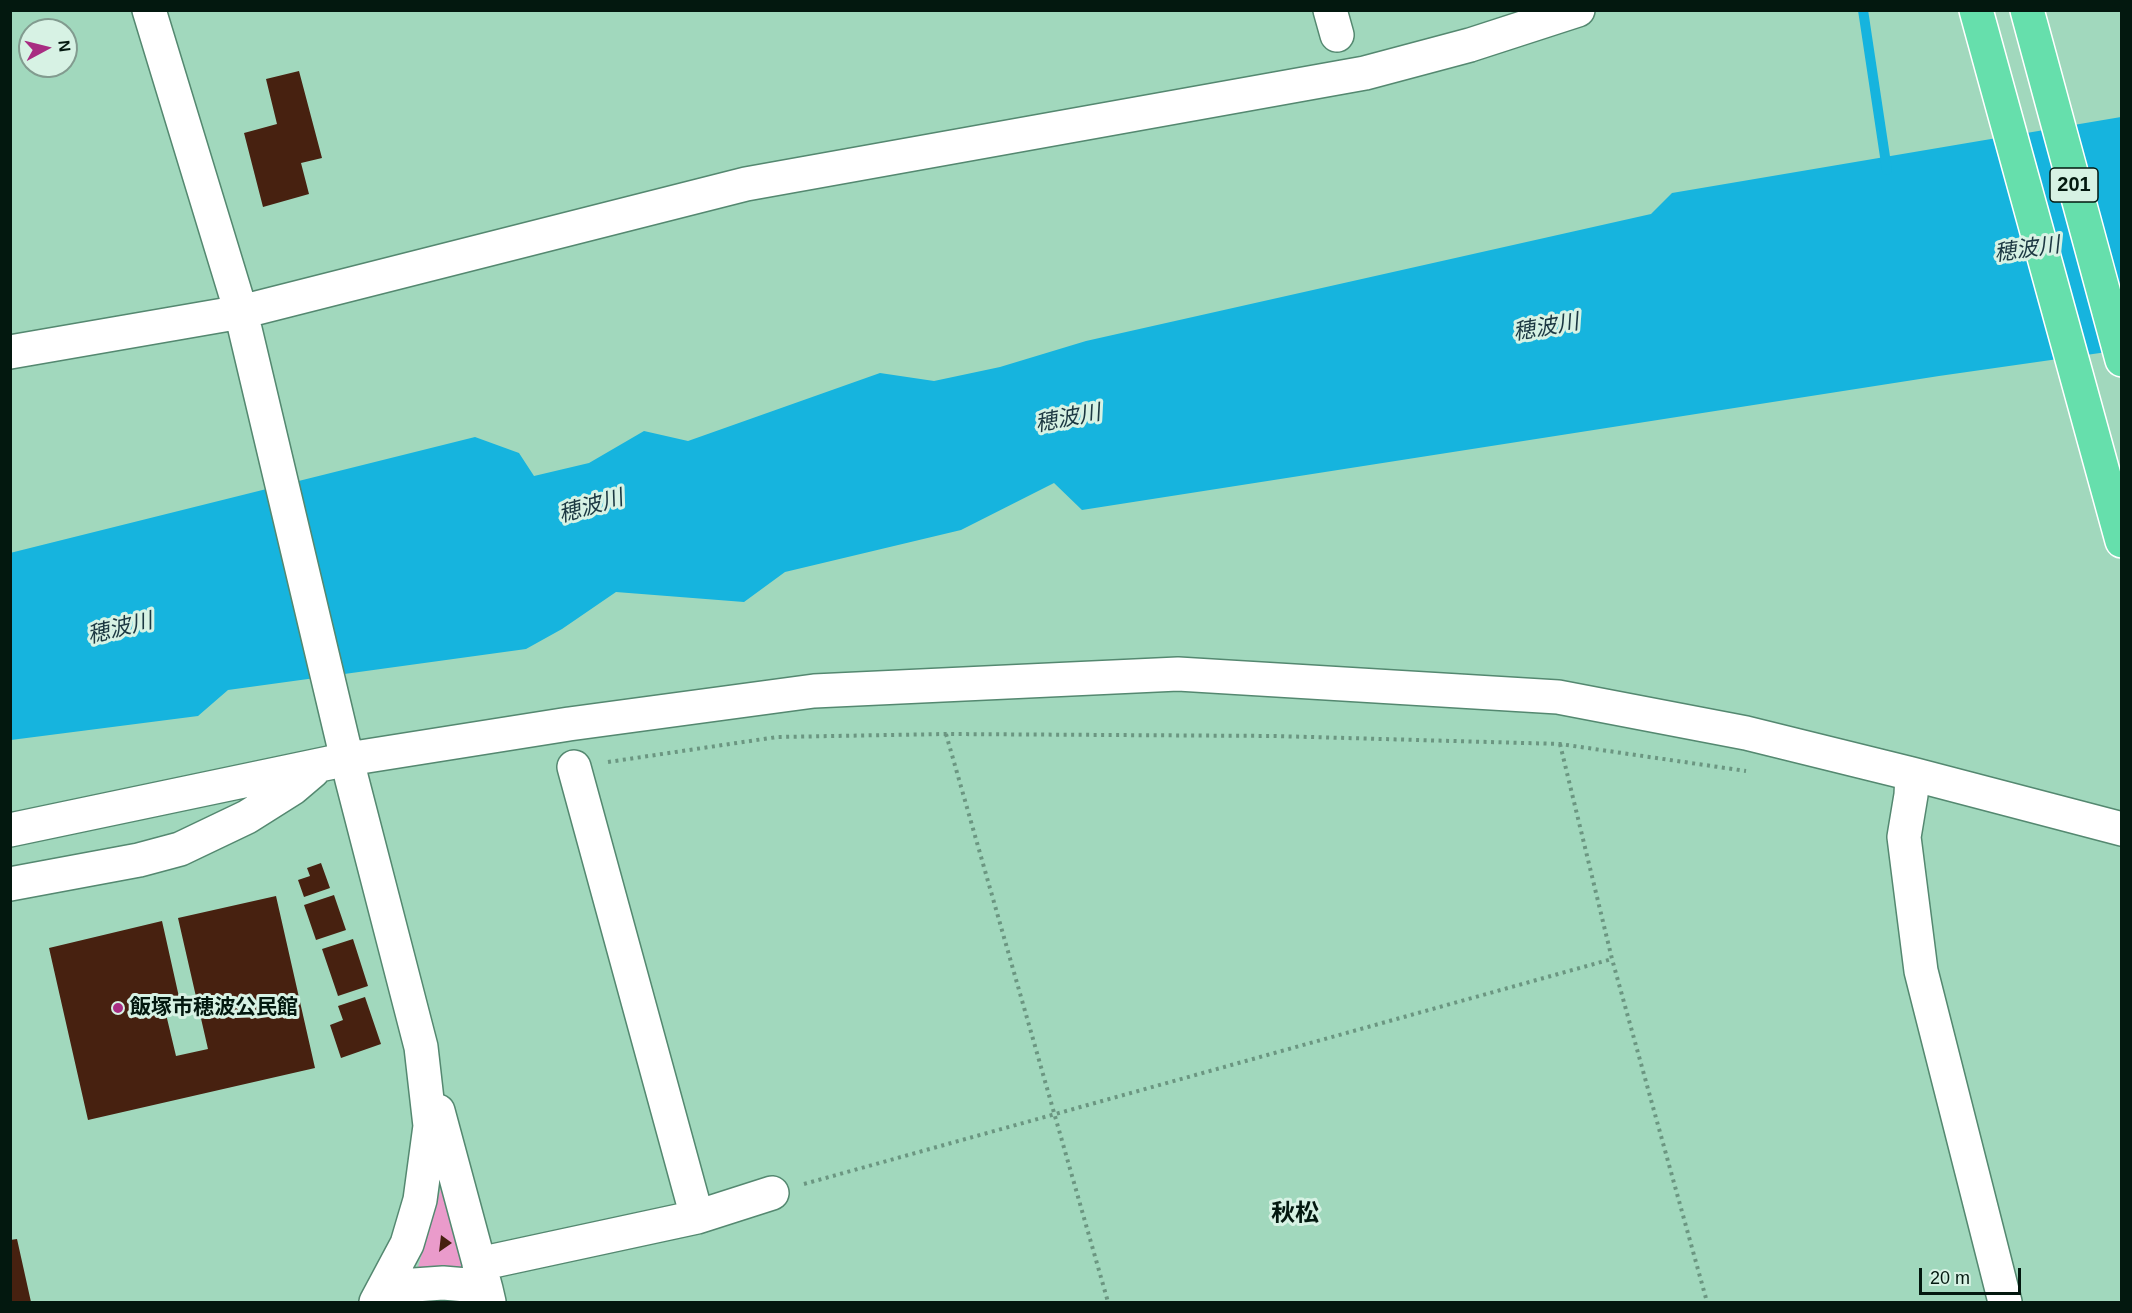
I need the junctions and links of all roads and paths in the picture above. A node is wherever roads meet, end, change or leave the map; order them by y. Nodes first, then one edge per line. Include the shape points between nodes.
1 (149, 10) edge
2 (1578, 10) edge
3 (1976, 10) edge
4 (2027, 10) edge
5 (240, 312) junction
6 (10, 352) edge
7 (2121, 360) edge
8 (2121, 541) edge
9 (946, 734) junction
10 (1560, 744) junction
11 (338, 756) junction
12 (574, 767) joint
13 (1747, 771) dead end
14 (1912, 774) junction
15 (2121, 829) edge
16 (10, 830) edge
17 (10, 884) edge
18 (1612, 958) junction
19 (421, 1047) junction
20 (1056, 1115) junction
21 (772, 1193) joint
22 (697, 1217) junction
23 (485, 1285) edge
24 (377, 1300) edge
25 (1108, 1302) edge
26 (1707, 1302) edge
27 (2005, 1302) edge

1 - 5 street
2 - 5 street via 1365,73 746,184
3 - 8 highway, 201
4 - 7 highway, 201
5 - 6 street
5 - 11 street
9 - 10 path via 1275,736
9 - 12 path via 777,736
9 - 20 path
10 - 13 path
10 - 18 path
11 - 14 street via 813,691 1178,674 1558,697 1746,733
11 - 16 street
11 - 17 street via 247,817 180,849
11 - 19 street
12 - 22 street
14 - 15 street
14 - 27 street via 1904,837 1922,971
18 - 20 path
18 - 26 path
19 - 23 street
19 - 24 street via 430,1126 420,1200 407,1244
20 - 21 path
20 - 25 path
21 - 22 street
22 - 23 street
23 - 24 street via 414,1285

